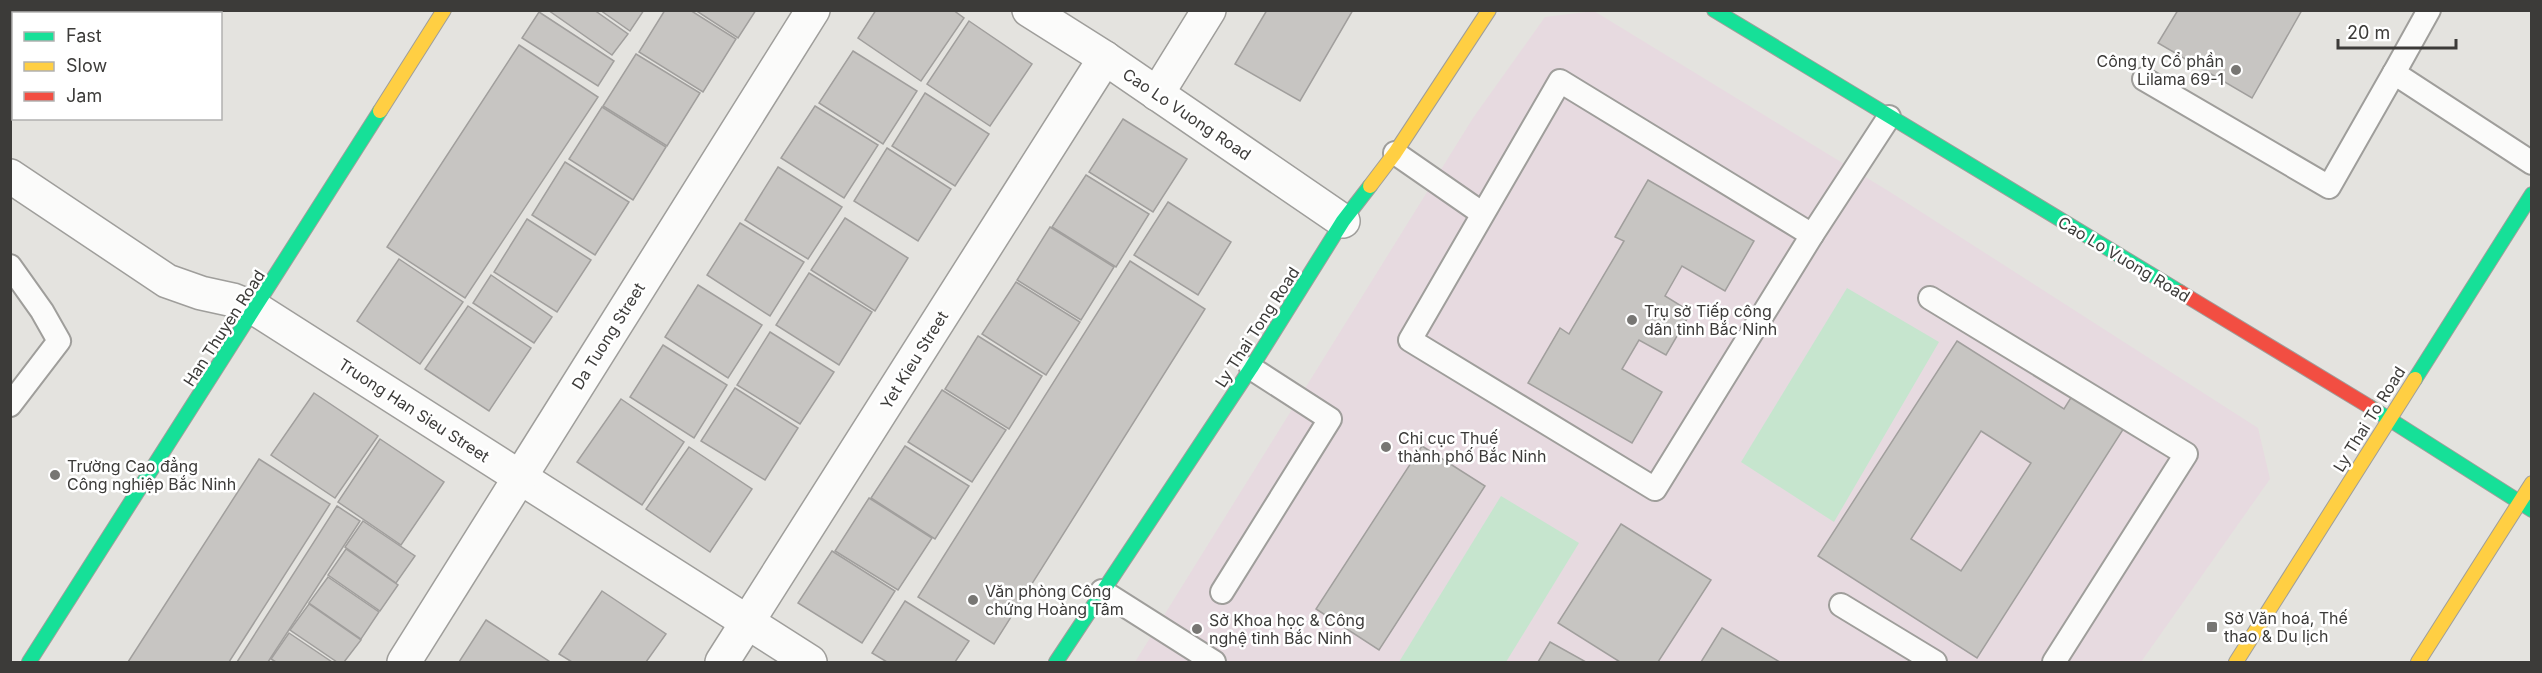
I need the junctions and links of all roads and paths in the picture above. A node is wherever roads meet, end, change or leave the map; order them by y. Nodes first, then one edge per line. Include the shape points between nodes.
1 (444, 10) edge
2 (813, 10) edge
3 (1029, 10) edge
4 (1209, 10) edge
5 (1489, 10) edge
6 (1714, 10) edge
7 (2429, 10) edge
8 (1105, 58) junction
9 (2394, 73) junction
10 (2144, 79) dead end
11 (1157, 94) junction
12 (1890, 117) junction
13 (1395, 153) junction
14 (2532, 163) edge
15 (10, 176) edge
16 (2532, 194) edge
17 (1483, 214) junction
18 (1343, 221) junction
19 (1812, 235) junction
20 (10, 266) edge
21 (1930, 298) dead end
22 (256, 309) junction
23 (1251, 368) junction
24 (10, 405) edge
25 (2389, 418) junction
26 (520, 478) junction
27 (2532, 483) edge
28 (2519, 503) junction
29 (2532, 510) edge
30 (1102, 591) junction
31 (1221, 592) dead end
32 (1841, 605) dead end
33 (747, 623) junction
34 (29, 663) edge
35 (404, 663) edge
36 (722, 663) edge
37 (810, 663) edge
38 (1056, 663) edge
39 (1214, 663) edge
40 (1935, 663) edge
41 (2054, 663) edge
42 (2236, 663) edge
43 (2418, 663) edge

1 - 22 street, Han Thuyen Road
2 - 26 street, Da Tuong Street
3 - 8 street, Cao Lo Vuong Road
4 - 11 street
5 - 13 street, Ly Thai Tong Road
6 - 12 street, Cao Lo Vuong Road
7 - 9 lane
8 - 11 street, Cao Lo Vuong Road
8 - 33 street, Yet Kieu Street
9 - 10 lane via 2329,187
9 - 14 lane
11 - 18 street, Cao Lo Vuong Road
12 - 19 lane
12 - 25 street, Cao Lo Vuong Road
13 - 17 lane
13 - 18 street, Ly Thai Tong Road
15 - 22 street, Truong Han Sieu Street via 167,281
16 - 25 street, Ly Thai To Road
17 - 19 lane via 1560,81
17 - 19 lane via 1410,340 1655,489
18 - 23 street, Ly Thai Tong Road
20 - 24 lane via 59,341
21 - 41 lane via 2186,454
22 - 26 street, Truong Han Sieu Street
22 - 34 street, Han Thuyen Road
23 - 30 street, Ly Thai Tong Road
23 - 31 lane via 1330,419
25 - 28 street, Cao Lo Vuong Road
25 - 42 street, Ly Thai To Road
26 - 33 street, Truong Han Sieu Street
26 - 35 street, Da Tuong Street
27 - 28 street
28 - 29 street, Cao Lo Vuong Road
28 - 43 street
30 - 38 street, Ly Thai Tong Road
30 - 39 lane
32 - 40 lane
33 - 36 street, Yet Kieu Street
33 - 37 street, Truong Han Sieu Street

